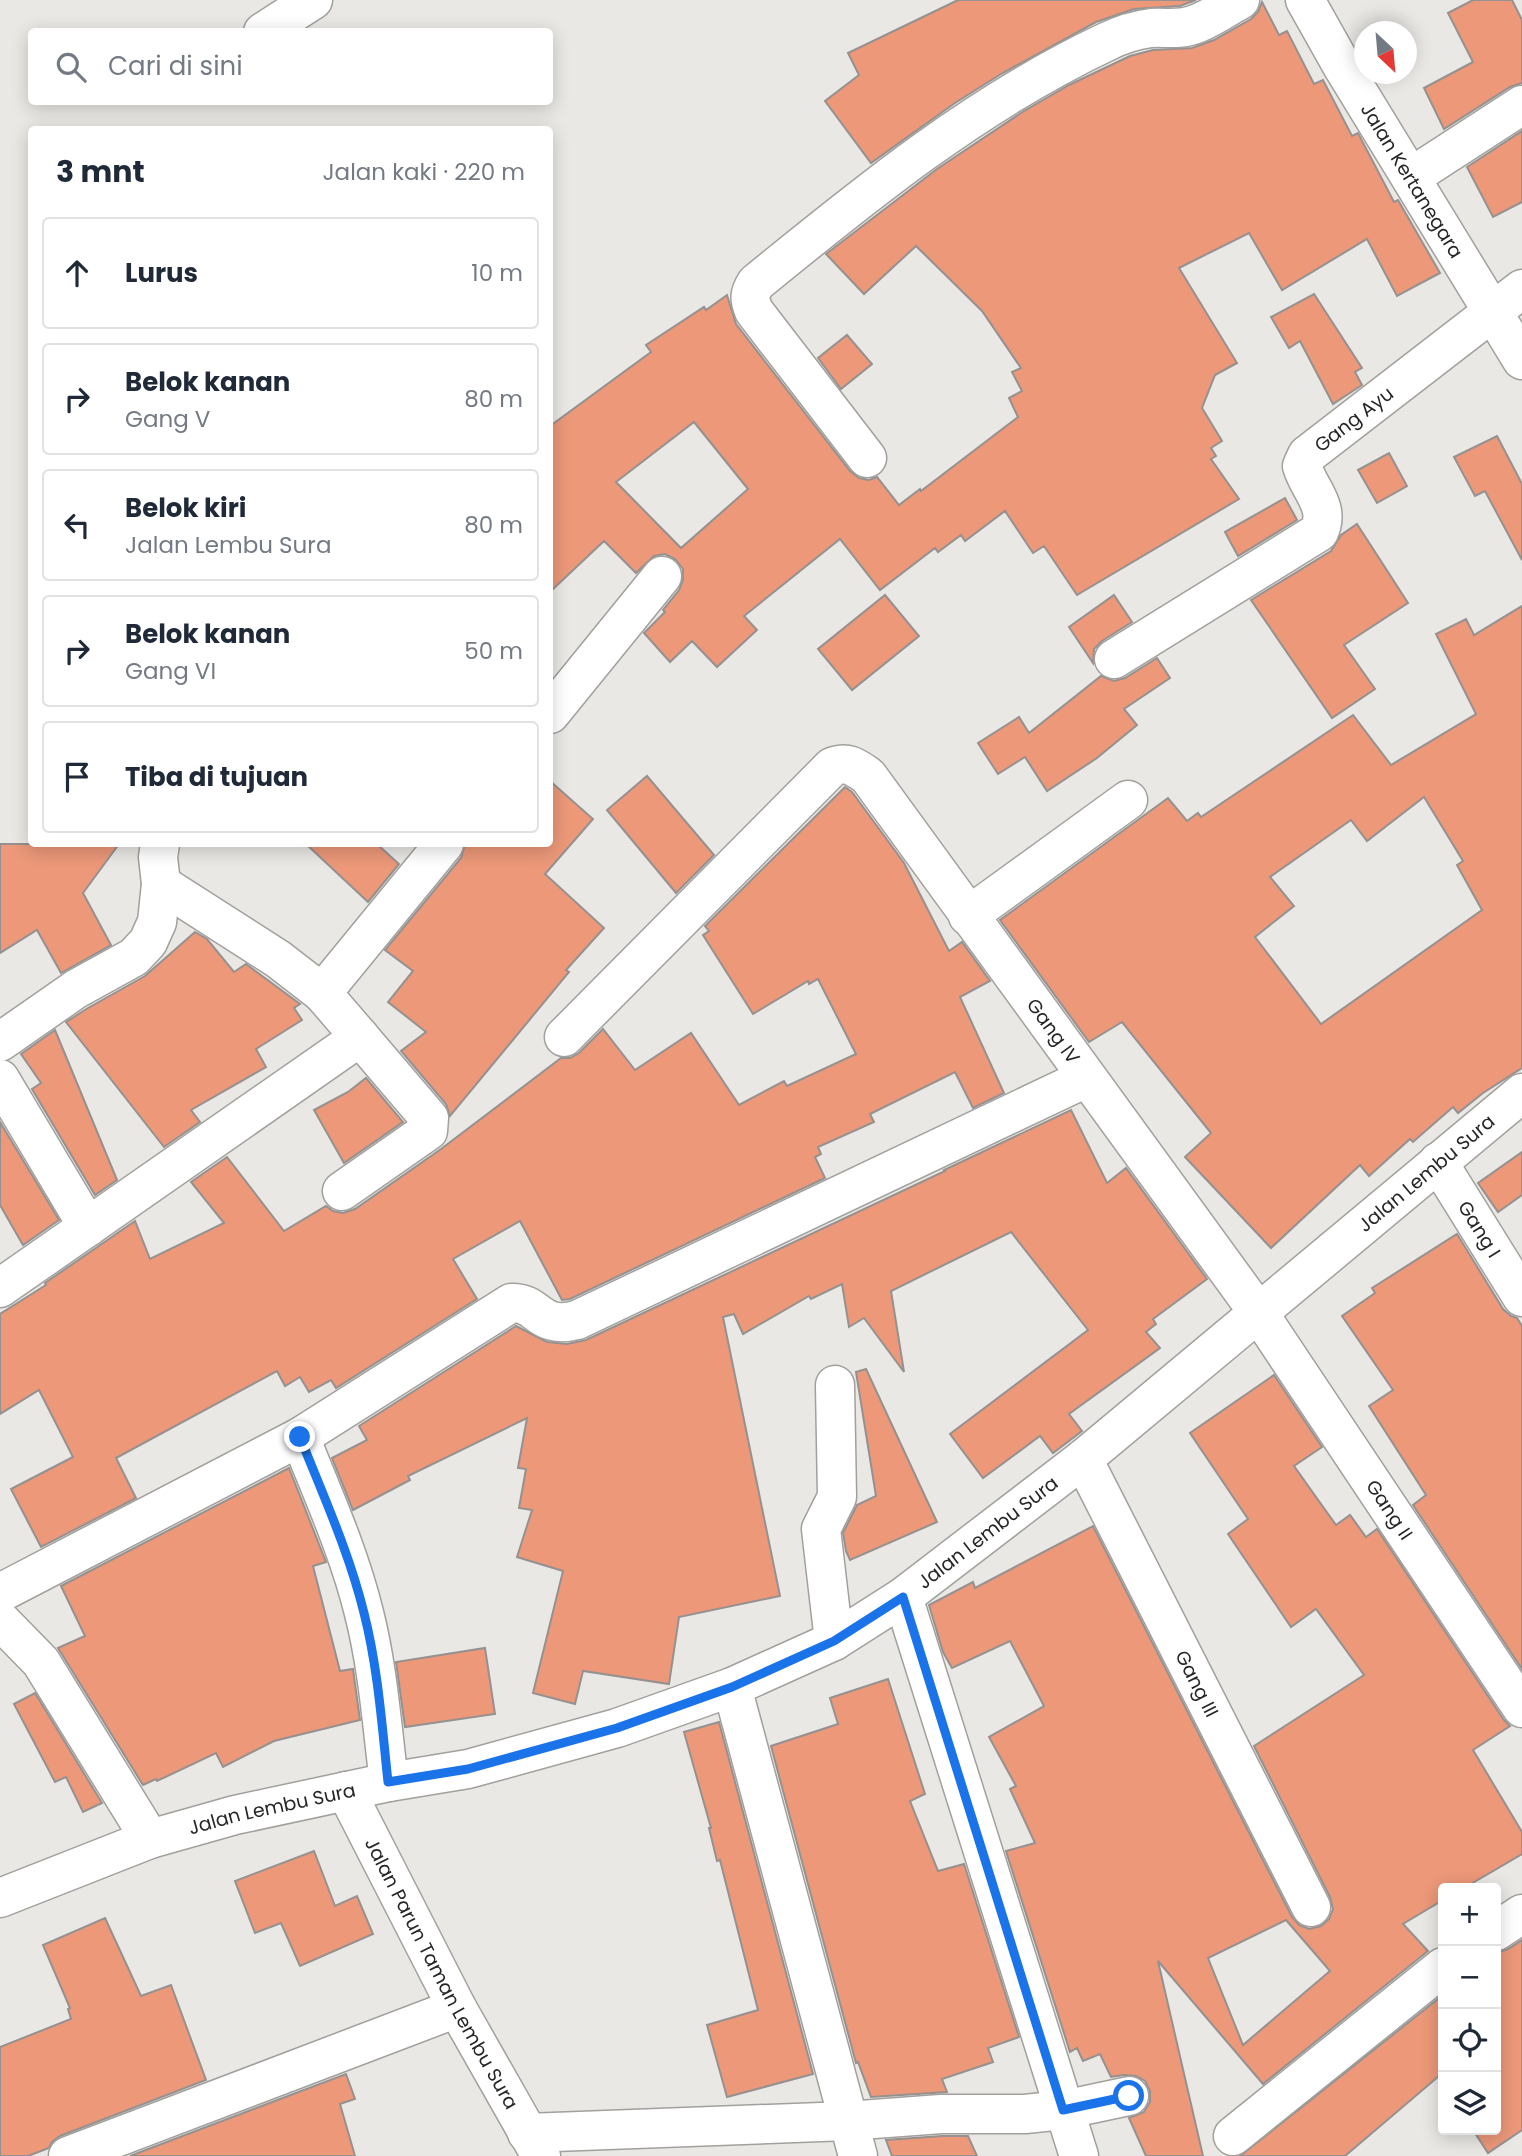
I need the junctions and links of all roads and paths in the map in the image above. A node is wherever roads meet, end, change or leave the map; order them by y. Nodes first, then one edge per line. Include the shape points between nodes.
1 (313, 0) edge
2 (1240, 0) edge
3 (1306, 0) edge
4 (269, 28) edge
5 (1522, 105) edge
6 (1411, 177) junction
7 (1522, 289) edge
8 (1492, 313) junction
9 (1522, 360) edge
10 (867, 458) dead end
11 (662, 576) dead end
12 (1114, 659) dead end
13 (553, 710) edge
14 (1128, 800) dead end
15 (160, 847) edge
16 (442, 847) edge
17 (161, 884) junction
18 (968, 915) junction
19 (322, 993) junction
20 (360, 1037) junction
21 (564, 1037) dead end
22 (0, 1041) edge
23 (1086, 1077) junction
24 (0, 1079) edge
25 (1522, 1093) edge
26 (1438, 1162) junction
27 (342, 1191) dead end
28 (88, 1227) junction
29 (0, 1288) edge
30 (1522, 1297) edge
31 (1258, 1312) junction
32 (835, 1385) dead end
33 (300, 1437) junction
34 (1083, 1460) junction
35 (0, 1593) edge
36 (903, 1597) junction
37 (0, 1619) edge
38 (834, 1641) junction
39 (732, 1687) junction
40 (1522, 1707) edge
41 (388, 1782) junction
42 (346, 1791) junction
43 (150, 1839) junction
44 (0, 1898) edge
45 (1311, 1907) dead end
46 (1522, 1913) edge
47 (1501, 1928) edge
48 (1438, 1971) edge
49 (457, 2008) junction
50 (1129, 2096) dead end
51 (1063, 2110) junction
52 (1233, 2136) dead end
53 (853, 2139) edge
54 (534, 2145) edge
55 (68, 2156) edge
56 (1079, 2156) edge

1 - 4 street
2 - 10 street via 1195,25 1124,34 1006,96 929,148 756,283 749,300 754,311
3 - 6 street, Jalan Kertanegara
5 - 6 street
6 - 8 street, Jalan Kertanegara
7 - 8 street
8 - 9 street, Jalan Kertanegara
8 - 12 street, Gang Ayu via 1307,455 1301,466 1324,512 1319,532
11 - 13 street
14 - 18 street
15 - 17 street
16 - 19 street
17 - 19 street via 278,958
17 - 22 street via 157,922 134,957 76,989
18 - 21 street, Gang IV via 868,776 852,764 841,764 832,767
18 - 23 street, Gang IV
19 - 20 street
20 - 27 street via 429,1118 428,1131
20 - 28 street
23 - 31 street, Gang IV
23 - 33 street via 577,1320 549,1322 523,1304 511,1303
24 - 28 street
25 - 26 street, Jalan Lembu Sura
26 - 30 street, Gang I
26 - 31 street, Jalan Lembu Sura
28 - 29 street
31 - 34 street, Jalan Lembu Sura
31 - 40 street, Gang II
32 - 38 street via 837,1497 821,1529
33 - 35 street
33 - 41 street via 364,1612
34 - 36 street, Jalan Lembu Sura
34 - 45 street, Gang III
36 - 38 street, Jalan Lembu Sura
36 - 51 street
37 - 43 street via 41,1662
38 - 39 street, Jalan Lembu Sura
39 - 41 street, Jalan Lembu Sura via 617,1728 468,1769
39 - 53 street
41 - 42 street, Jalan Lembu Sura
42 - 43 street, Jalan Lembu Sura
42 - 49 street, Jalan Parun Taman Lembu Sura
43 - 44 street, Jalan Lembu Sura
46 - 47 street
48 - 52 street
49 - 54 street, Jalan Parun Taman Lembu Sura
49 - 55 street
50 - 51 street
51 - 53 street via 941,2114
51 - 56 street
53 - 54 street

